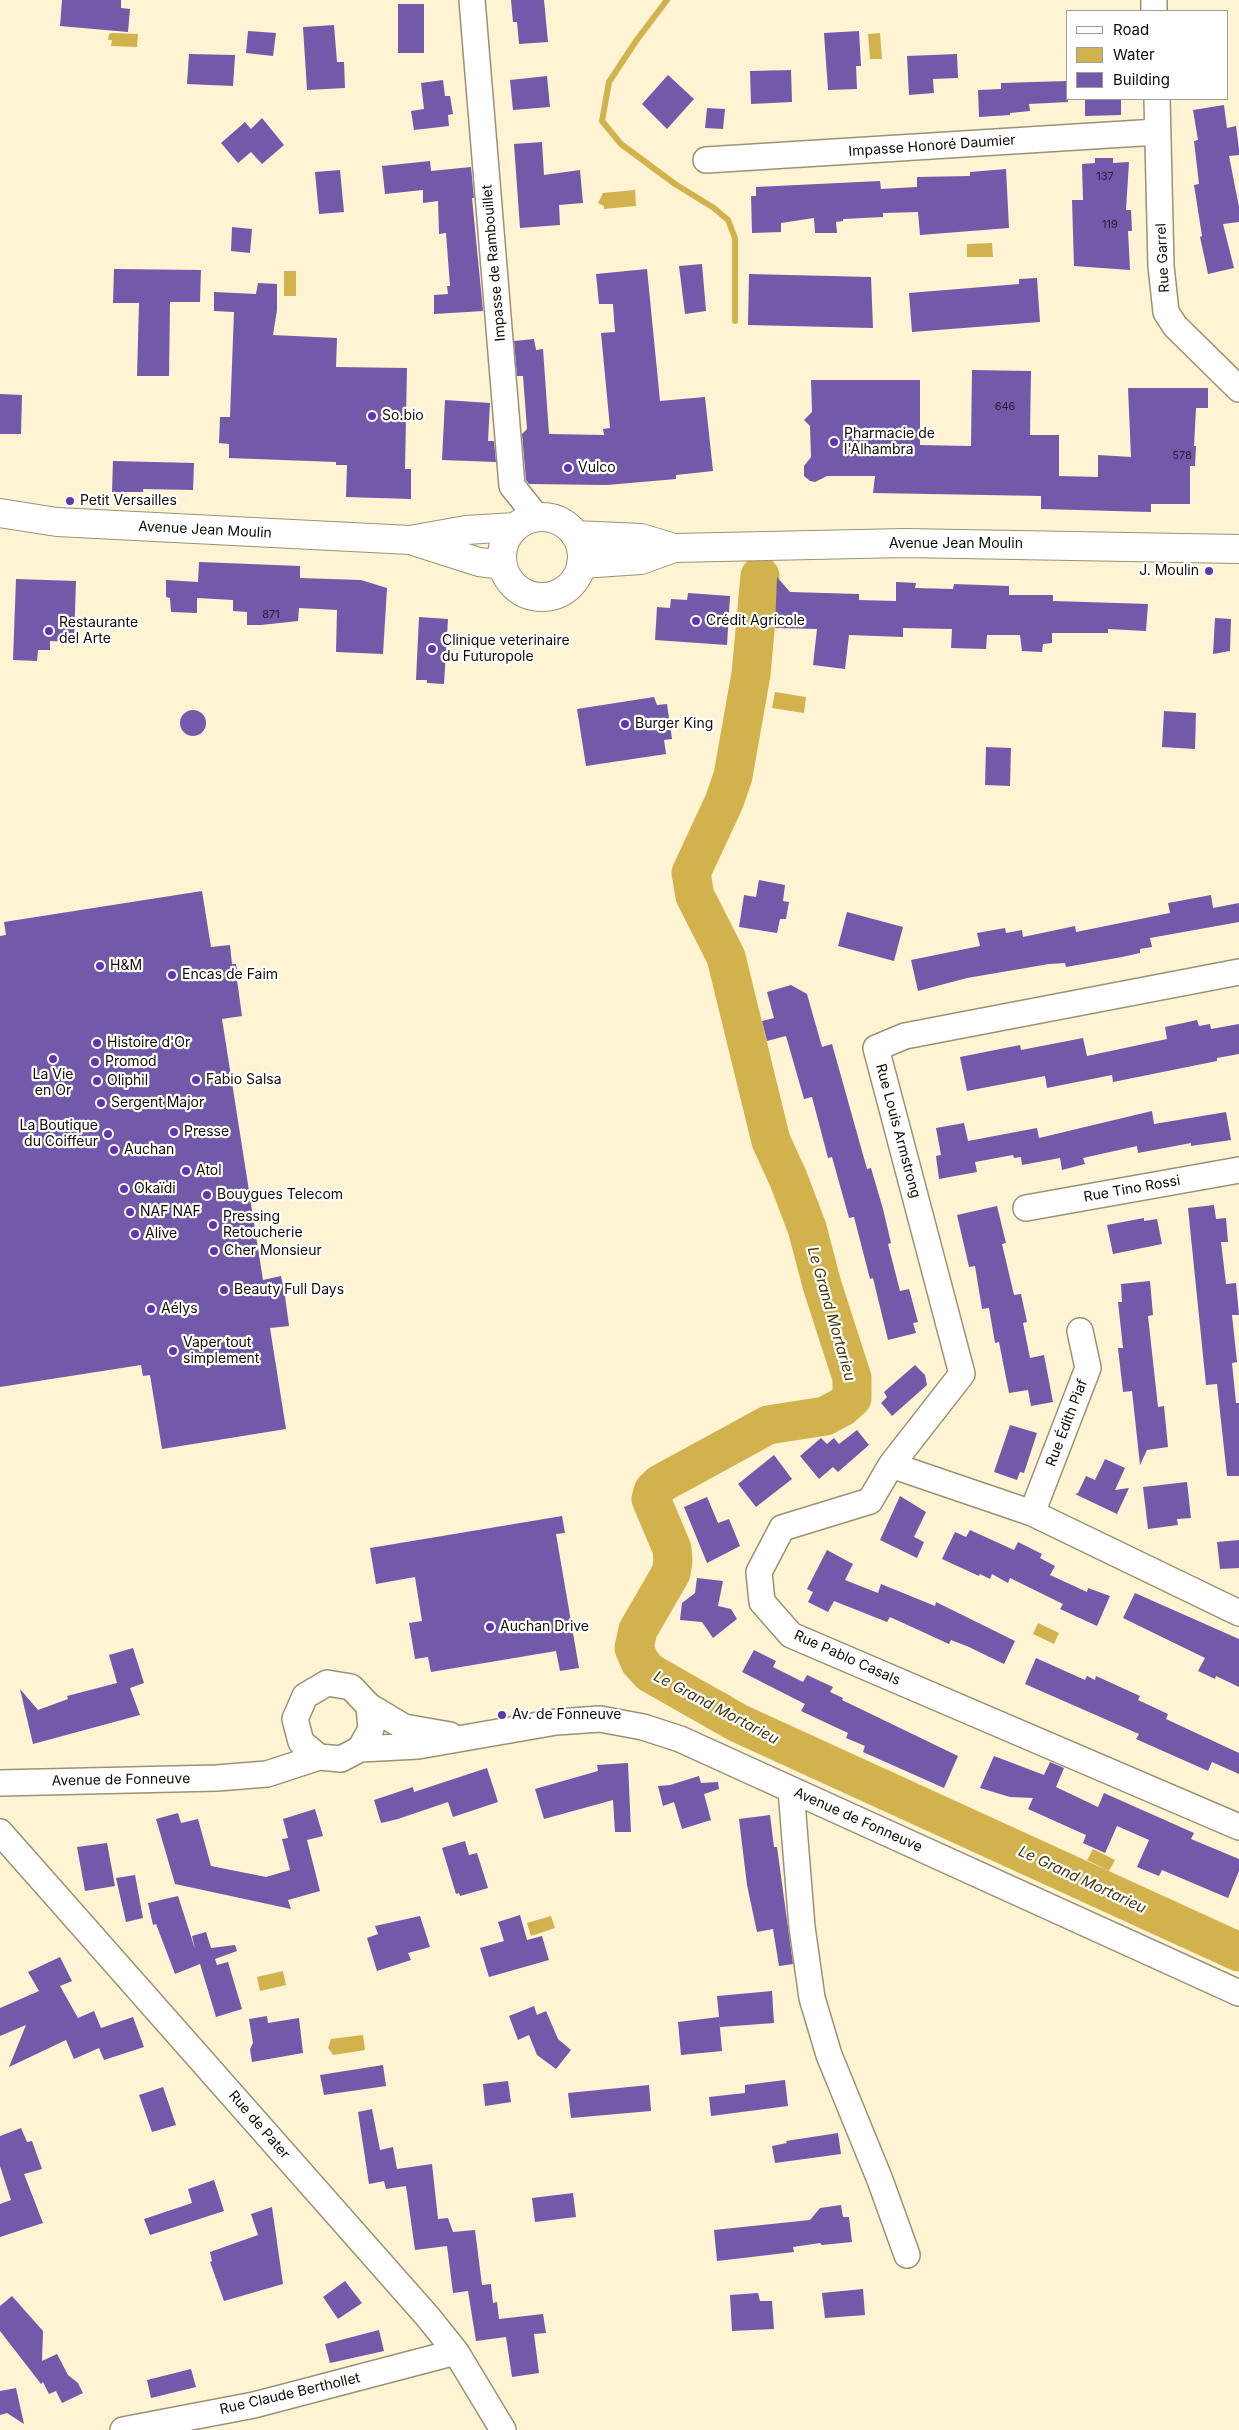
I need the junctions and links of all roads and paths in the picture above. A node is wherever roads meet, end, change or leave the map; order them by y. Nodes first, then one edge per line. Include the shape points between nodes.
1 (472, 0) edge
2 (1157, 100) edge
3 (1157, 132) junction
4 (706, 160) dead end
5 (1239, 389) edge
6 (0, 513) edge
7 (526, 522) junction
8 (575, 535) junction
9 (410, 540) junction
10 (674, 548) junction
11 (1239, 549) edge
12 (581, 564) junction
13 (503, 565) junction
14 (1239, 972) edge
15 (1239, 1170) edge
16 (1026, 1208) dead end
17 (1080, 1331) dead end
18 (891, 1465) junction
19 (1032, 1513) junction
20 (1239, 1613) edge
21 (369, 1706) junction
22 (295, 1719) junction
23 (462, 1738) junction
24 (360, 1749) junction
25 (319, 1757) junction
26 (243, 1775) junction
27 (0, 1783) edge
28 (791, 1790) junction
29 (1239, 1827) edge
30 (0, 1832) edge
31 (1239, 1993) edge
32 (907, 2255) dead end
33 (456, 2352) junction
34 (123, 2430) edge
35 (503, 2430) edge

1 - 7 street, Impasse de Rambouillet via 512,486
2 - 3 street, Rue Garrel
3 - 4 street, Impasse Honoré Daumier
3 - 5 street, Rue Garrel via 1166,312 1175,326
6 - 9 main road, Avenue Jean Moulin via 66,523
7 - 8 main road via 558,521
7 - 9 main road, Avenue Jean Moulin
7 - 13 main road via 504,544
8 - 10 main road, Avenue Jean Moulin via 641,538
8 - 12 main road
9 - 13 main road, Avenue Jean Moulin via 478,562
10 - 11 main road, Avenue Jean Moulin via 905,543
10 - 12 main road, Avenue Jean Moulin via 641,560
12 - 13 main road via 569,586 559,593 538,596 513,585
14 - 18 street, Rue Louis Armstrong via 905,1036 876,1048 962,1374
15 - 16 street, Rue Tino Rossi
17 - 19 street, Rue Édith Piaf via 1088,1368
18 - 19 street
18 - 29 street, Rue Pablo Casals via 870,1501 782,1528 759,1572 762,1602 791,1635
19 - 20 street
21 - 22 street, Avenue de Fonneuve via 352,1688 327,1683 305,1696
21 - 23 street, Avenue de Fonneuve via 404,1726
21 - 24 street via 371,1729
22 - 25 street via 301,1742
22 - 26 street, Avenue de Fonneuve via 288,1742 273,1760
23 - 24 street, Avenue de Fonneuve via 418,1746
23 - 28 street, Avenue de Fonneuve via 556,1722 600,1719 680,1739
24 - 25 street, Avenue de Fonneuve via 341,1759
25 - 26 street, Avenue de Fonneuve via 267,1774
26 - 27 street, Avenue de Fonneuve
28 - 31 street, Avenue de Fonneuve
28 - 32 street via 802,1927 812,1998 829,2055
30 - 33 street, Rue de Pater
33 - 34 street, Rue Claude Berthollet via 254,2405
33 - 35 street, Rue de Pater

